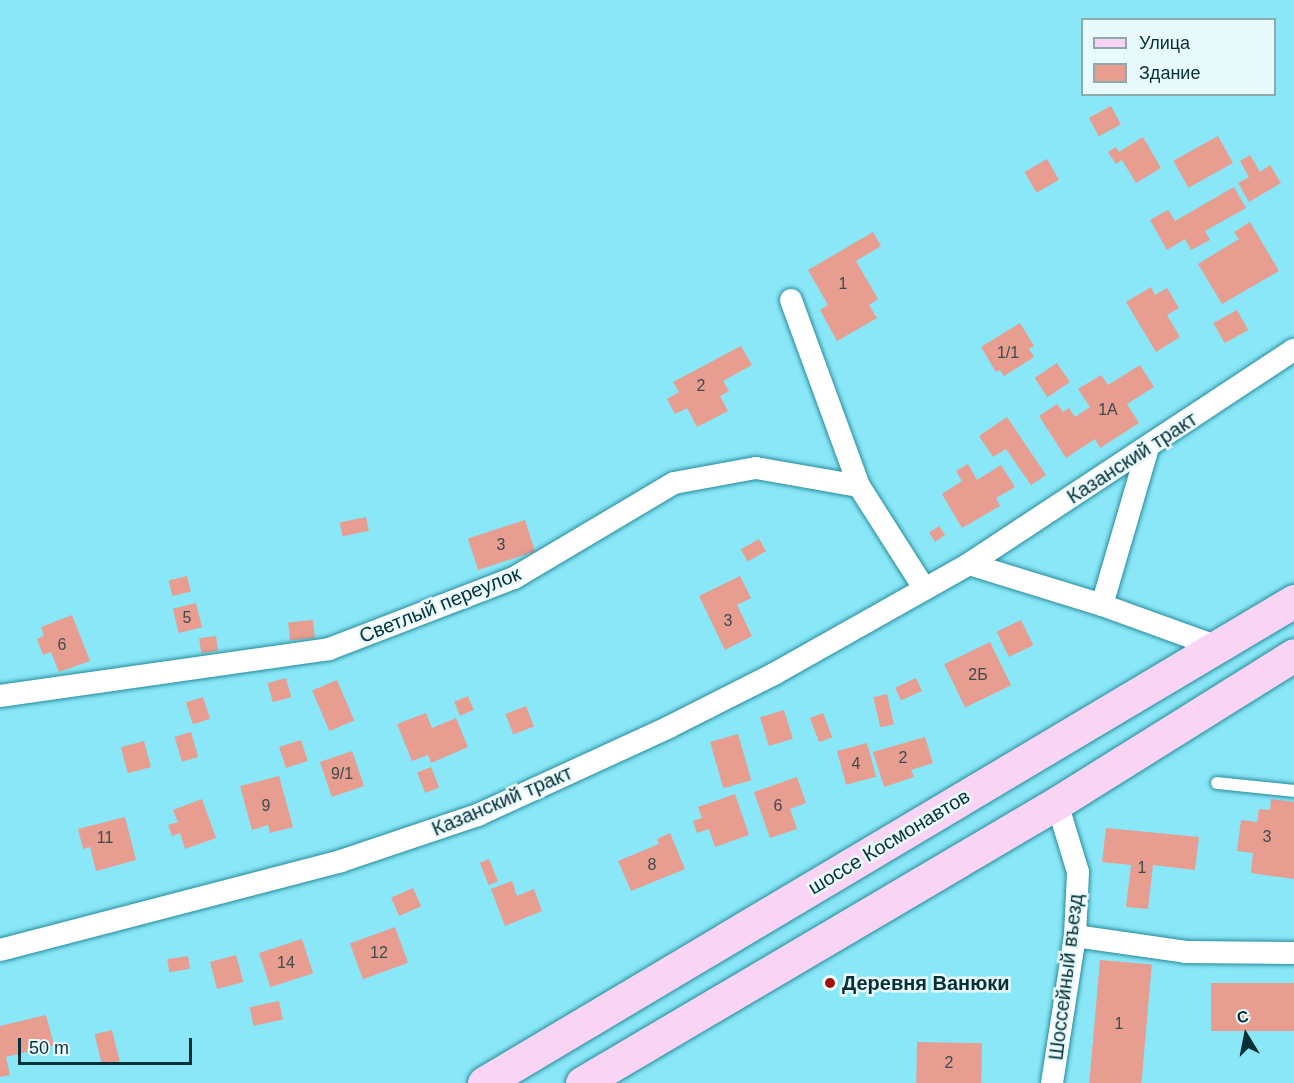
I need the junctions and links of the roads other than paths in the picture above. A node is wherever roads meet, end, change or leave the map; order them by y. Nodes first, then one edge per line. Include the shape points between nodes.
1 (791, 300) dead end
2 (1294, 350) edge
3 (1148, 448) junction
4 (859, 486) junction
5 (969, 564) junction
6 (924, 588) junction
7 (1294, 601) edge
8 (1102, 605) junction
9 (1218, 647) junction
10 (1294, 655) edge
11 (0, 696) edge
12 (1217, 783) dead end
13 (1294, 790) edge
14 (1057, 802) junction
15 (1075, 936) junction
16 (0, 950) edge
17 (1294, 953) edge
18 (484, 1083) edge
19 (582, 1083) edge
20 (1052, 1083) edge

1 - 4 street
2 - 3 street, Казанский тракт
3 - 5 street, Казанский тракт
3 - 8 street
4 - 6 street
4 - 11 street, Светлый переулок via 756,468 674,483 514,578 329,649
5 - 6 street, Казанский тракт
5 - 8 street
6 - 16 street, Казанский тракт via 774,674 478,815 341,861
7 - 9 main road, шоссе Космонавтов
8 - 9 street
9 - 18 main road, шоссе Космонавтов
10 - 14 main road
12 - 13 lane
14 - 15 street, Шоссейный въезд via 1078,872
14 - 19 main road
15 - 17 street via 1186,952
15 - 20 street, Шоссейный въезд

